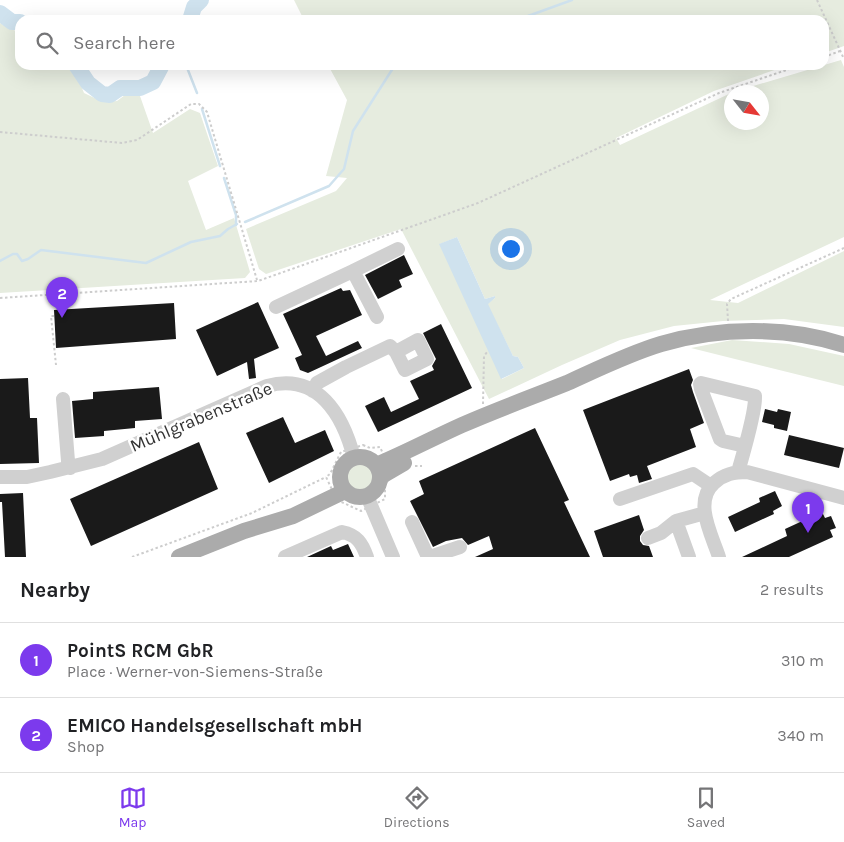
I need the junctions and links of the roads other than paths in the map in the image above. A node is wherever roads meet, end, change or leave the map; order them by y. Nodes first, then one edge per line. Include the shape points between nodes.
1 (398, 249) dead end
2 (353, 271) junction
3 (276, 307) dead end
4 (377, 317) dead end
5 (844, 345) edge
6 (396, 352) dead end
7 (566, 383) junction
8 (313, 390) junction
9 (63, 399) dead end
10 (745, 446) junction
11 (353, 453) junction
12 (70, 468) junction
13 (383, 468) junction
14 (738, 472) junction
15 (0, 478) edge
16 (335, 486) junction
17 (711, 486) junction
18 (844, 498) edge
19 (620, 500) dead end
20 (370, 501) junction
21 (705, 513) junction
22 (676, 521) junction
23 (412, 522) dead end
24 (648, 538) dead end
25 (460, 548) dead end
26 (179, 557) edge
27 (285, 557) edge
28 (367, 557) edge
29 (393, 557) edge
30 (429, 557) edge
31 (689, 557) edge
32 (719, 557) edge

1 - 2 street
2 - 3 street
2 - 4 street
5 - 7 main road via 808,336 777,333 707,334 653,347
6 - 8 street via 390,346 354,362 317,384
7 - 13 main road
7 - 13 main road via 482,416
8 - 11 street, Mühlgrabenstraße via 335,412
8 - 12 street, Mühlgrabenstraße via 284,382 267,386 110,456
9 - 12 street
10 - 10 street via 754,396 701,383 720,439
10 - 14 street
11 - 13 main road
11 - 16 main road via 344,464
12 - 15 street, Mühlgrabenstraße
13 - 20 main road
14 - 17 street via 723,476
14 - 18 street
16 - 20 main road
16 - 26 main road via 287,506 244,531
17 - 19 street via 692,474
17 - 21 street via 706,493
20 - 29 street
21 - 22 street
21 - 32 street
22 - 24 street
22 - 31 street
23 - 30 street
25 - 30 street
27 - 28 street via 342,532 357,538

